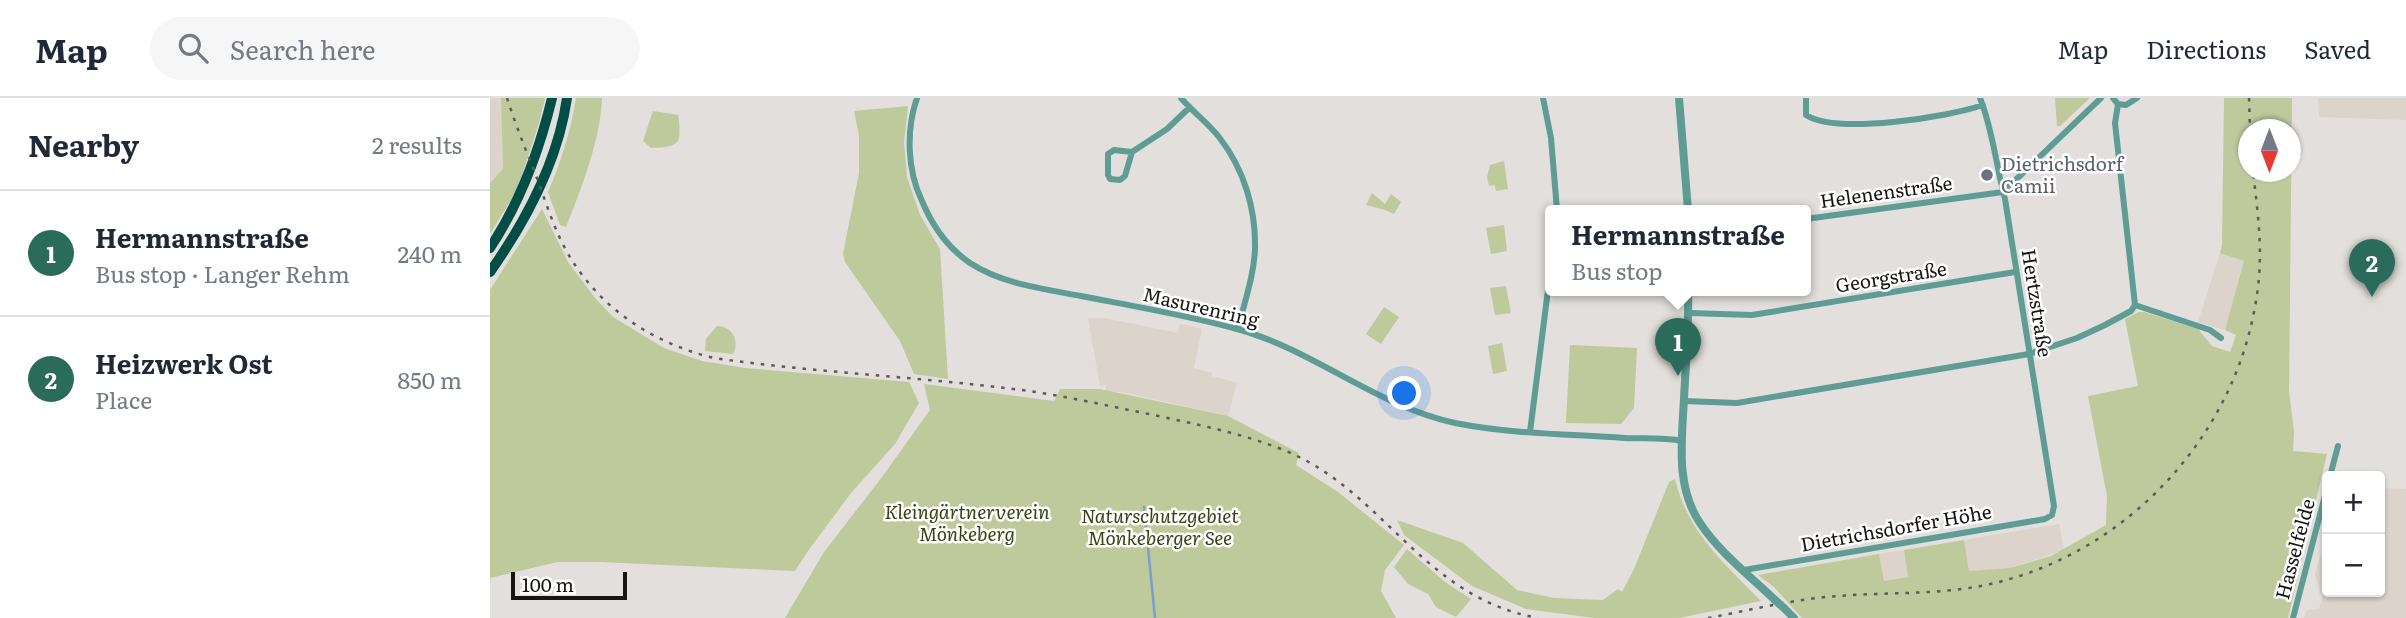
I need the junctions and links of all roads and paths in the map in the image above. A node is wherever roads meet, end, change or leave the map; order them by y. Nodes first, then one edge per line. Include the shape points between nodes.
1 (552, 98) edge
2 (567, 98) edge
3 (917, 98) edge
4 (1181, 98) edge
5 (1543, 98) edge
6 (1679, 98) edge
7 (1806, 98) edge
8 (2101, 98) edge
9 (2137, 98) edge
10 (2115, 101) edge
11 (1982, 102) edge
12 (1189, 108) junction
13 (1132, 152) junction
14 (2003, 192) junction
15 (1557, 205) edge
16 (1688, 205) edge
17 (1811, 218) edge
18 (490, 248) edge
19 (490, 272) edge
20 (2015, 272) junction
21 (1547, 296) edge
22 (1688, 296) edge
23 (2135, 305) junction
24 (1689, 313) junction
25 (1238, 329) junction
26 (2221, 338) dead end
27 (2029, 354) junction
28 (1684, 401) junction
29 (1530, 432) junction
30 (1682, 441) junction
31 (2338, 446) dead end
32 (2331, 471) edge
33 (2322, 508) edge
34 (2052, 515) joint
35 (1744, 570) junction
36 (1794, 618) edge
37 (2294, 618) edge

1 - 18 highway via 527,181
2 - 19 highway via 542,181 515,236
3 - 25 street, Masurenring via 910,144 915,186 943,237 970,263 1021,284
4 - 12 street
5 - 15 street
6 - 16 street
7 - 11 street via 1806,115 1831,122 1942,117
8 - 14 street
9 - 10 street via 2126,105
10 - 23 street
11 - 14 street, Hertzstraße
12 - 13 street
12 - 25 street via 1229,151 1250,199 1255,250
13 - 13 street via 1125,176 1110,179 1108,154
14 - 17 street, Helenenstraße
14 - 20 street, Hertzstraße
20 - 24 street, Georgstraße via 1752,315
20 - 27 street, Hertzstraße
21 - 29 street
22 - 24 street
23 - 26 street via 2210,330
23 - 27 street via 2096,329
24 - 28 street
25 - 29 street, Masurenring via 1423,414
27 - 28 street via 1737,403
27 - 34 street, Hertzstraße
28 - 30 street
29 - 30 street, Masurenring
30 - 35 street via 1682,475 1691,506 1710,536
31 - 32 street, Hasselfelde
33 - 37 street, Hasselfelde
34 - 35 street, Dietrichsdorfer Höhe
35 - 36 street, bridge

